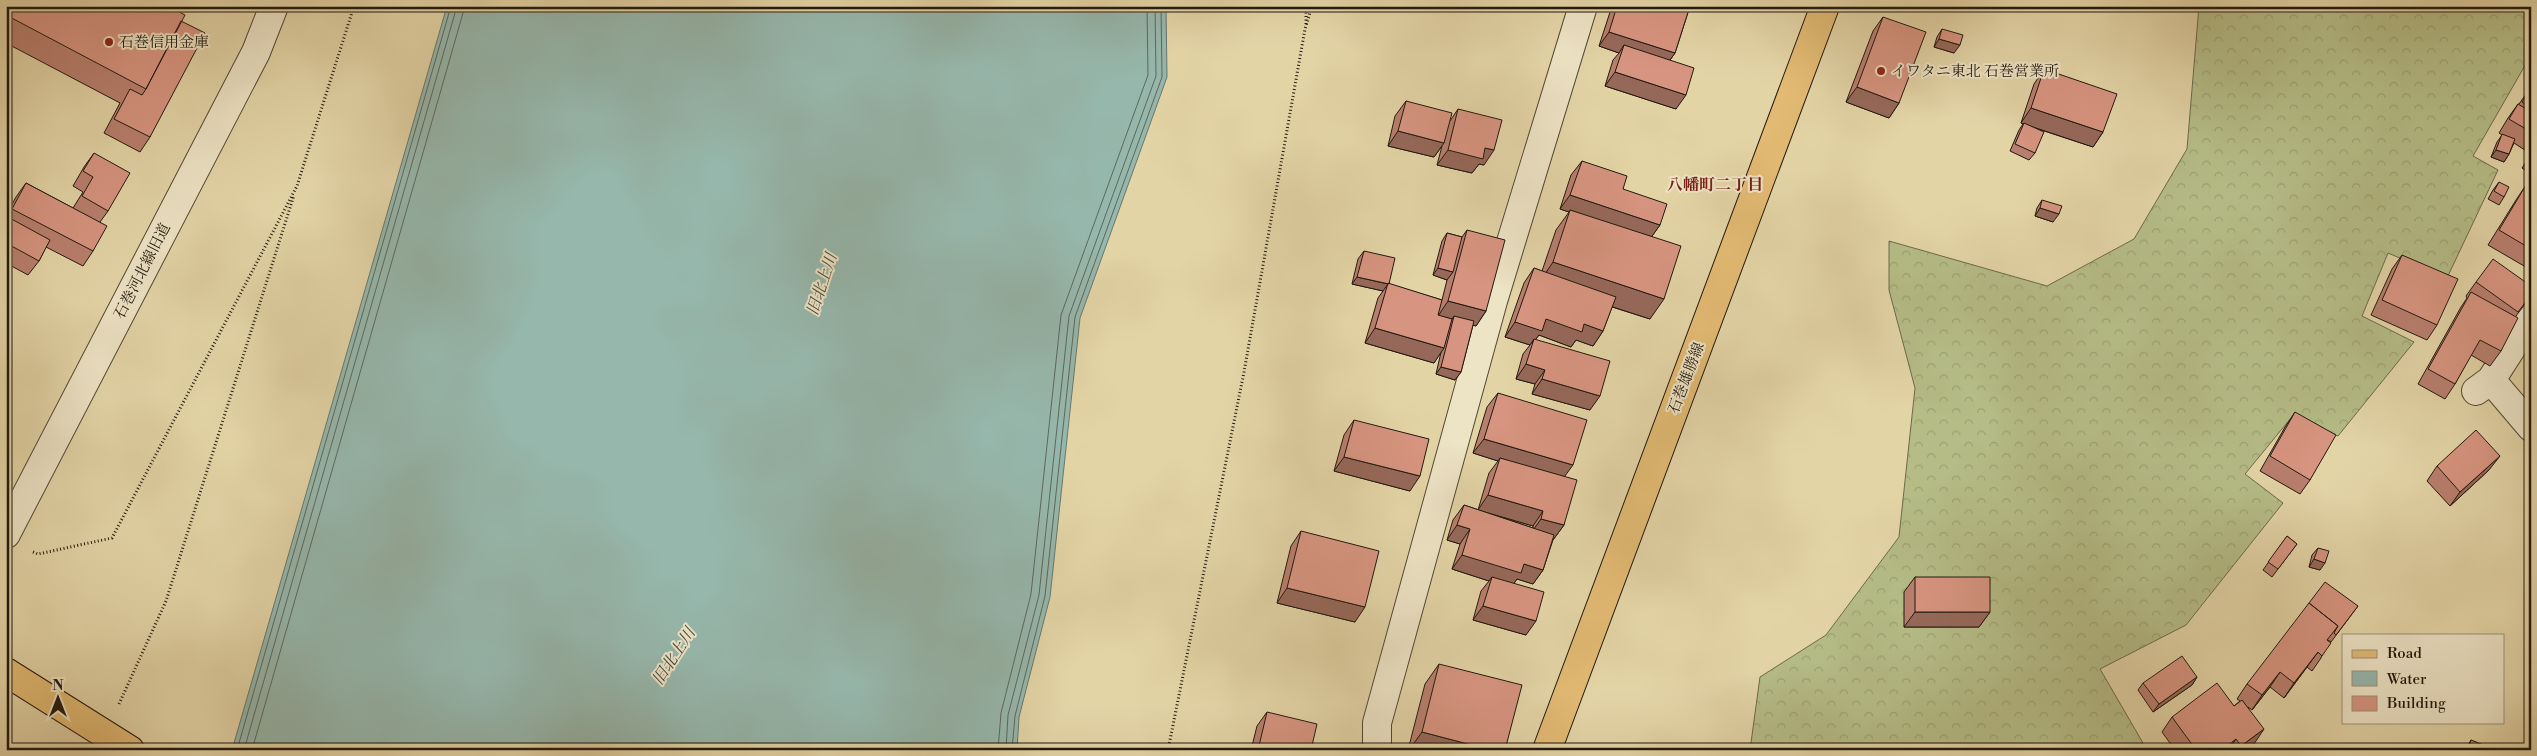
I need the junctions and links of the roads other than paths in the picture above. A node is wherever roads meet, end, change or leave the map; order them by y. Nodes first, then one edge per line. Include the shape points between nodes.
1 (274, 6) edge
2 (1583, 6) edge
3 (1825, 6) edge
4 (2531, 318) edge
5 (2531, 427) edge
6 (6, 534) edge
7 (6, 672) edge
8 (130, 750) edge
9 (1377, 750) edge
10 (1547, 750) edge

1 - 6 street, 石巻河北線旧道 via 256,52
2 - 9 street via 1488,320 1377,723
3 - 10 main road, 石巻雄勝線
4 - 5 street via 2484,386
7 - 8 main road

